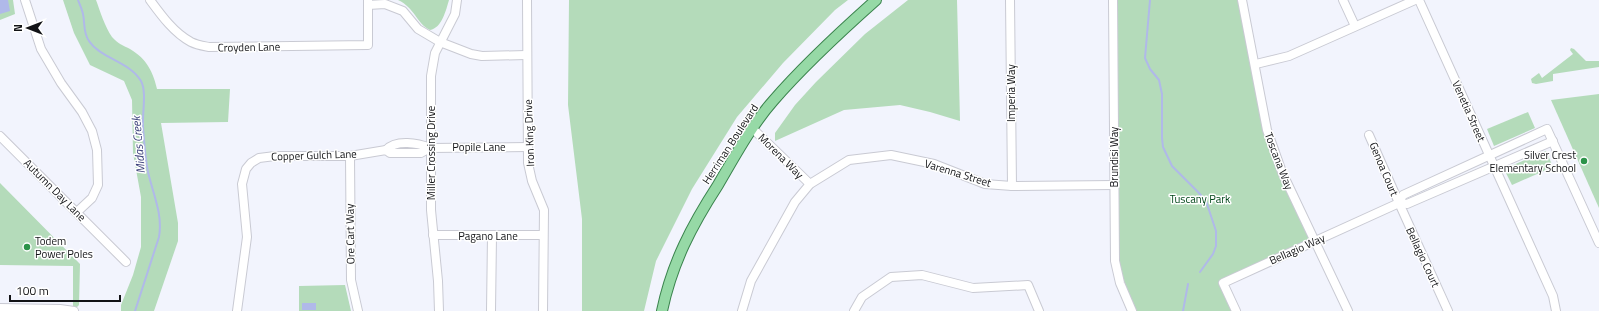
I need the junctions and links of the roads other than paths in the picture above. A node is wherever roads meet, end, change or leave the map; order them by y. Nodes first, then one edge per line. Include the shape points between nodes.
1 (25, 0) edge
2 (150, 0) edge
3 (457, 0) edge
4 (527, 0) edge
5 (876, 0) edge
6 (1010, 0) edge
7 (1114, 0) edge
8 (1242, 0) edge
9 (1343, 0) edge
10 (1415, 0) edge
11 (1419, 0) edge
12 (368, 2) edge
13 (1355, 26) junction
14 (440, 42) junction
15 (526, 55) junction
16 (1256, 64) junction
17 (752, 128) junction
18 (1369, 135) dead end
19 (0, 136) edge
20 (1553, 141) junction
21 (528, 147) junction
22 (430, 148) junction
23 (350, 156) junction
24 (1489, 156) junction
25 (1494, 167) junction
26 (810, 184) junction
27 (1114, 185) junction
28 (1012, 186) junction
29 (1399, 203) junction
30 (78, 212) junction
31 (433, 235) junction
32 (543, 235) junction
33 (492, 236) junction
34 (1315, 242) junction
35 (1599, 243) edge
36 (126, 262) dead end
37 (0, 308) edge
38 (74, 311) edge
39 (237, 311) edge
40 (358, 311) edge
41 (439, 311) edge
42 (491, 311) edge
43 (543, 311) edge
44 (662, 311) edge
45 (742, 311) edge
46 (854, 311) edge
47 (1039, 311) edge
48 (1132, 311) edge
49 (1236, 311) edge
50 (1348, 311) edge
51 (1448, 311) edge
52 (1556, 311) edge

1 - 30 street via 40,49 82,112 92,131 97,150 98,185 92,198
2 - 12 street, Croyden Lane via 163,18 181,35 192,43 210,47 368,45
3 - 14 street, Miller Crossing Drive via 455,14
4 - 15 street, Iron King Drive
5 - 17 main road, Herriman Boulevard via 835,36 772,102
6 - 28 street, Imperia Way
7 - 27 street, Brundisi Way
8 - 16 street, Toscana Way
9 - 13 street
10 - 13 street
11 - 24 street, Venetia Street
12 - 14 street via 385,4 403,11 418,29
13 - 16 street via 1289,56
14 - 15 street via 482,56
14 - 22 street, Miller Crossing Drive via 435,53 431,76
15 - 21 street, Iron King Drive
16 - 34 street, Toscana Way via 1267,130 1282,172
17 - 26 street, Morena Way
17 - 44 main road, Herriman Boulevard via 694,223 677,258
18 - 29 street, Genoa Court
19 - 30 street, Autumn Day Lane
20 - 24 street, Bellagio Way via 1547,129
20 - 25 street, Bellagio Way
20 - 35 street
21 - 22 street, Popile Lane
21 - 32 street, Iron King Drive via 532,181 544,210
22 - 23 street, Copper Gulch Lane via 420,153 390,153 386,150
22 - 31 street, Miller Crossing Drive via 430,210
23 - 39 street, Copper Gulch Lane via 275,156 259,158 246,169 242,184 247,236
23 - 40 street, Ore Cart Way via 351,280
24 - 25 street, Venetia Street
24 - 29 street, Bellagio Way via 1403,195
25 - 29 street, Bellagio Way via 1407,204
25 - 52 street, Venetia Street via 1552,296
26 - 28 street, Varenna Street via 849,160 891,156 934,164 985,184
26 - 45 street, Varenna Street via 795,202 751,281
27 - 28 street, Varenna Street
27 - 48 street, Brundisi Way via 1115,261 1120,284
29 - 34 street, Bellagio Way
29 - 51 street, Bellagio Court
30 - 36 street, Autumn Day Lane
31 - 33 street, Pagano Lane
31 - 41 street, Miller Crossing Drive
32 - 33 street, Pagano Lane
32 - 43 street, Iron King Drive
33 - 42 street
34 - 49 street, Bellagio Way via 1223,283
34 - 50 street, Toscana Way
37 - 38 street
46 - 47 street via 862,297 891,277 922,275 974,288 1028,285

